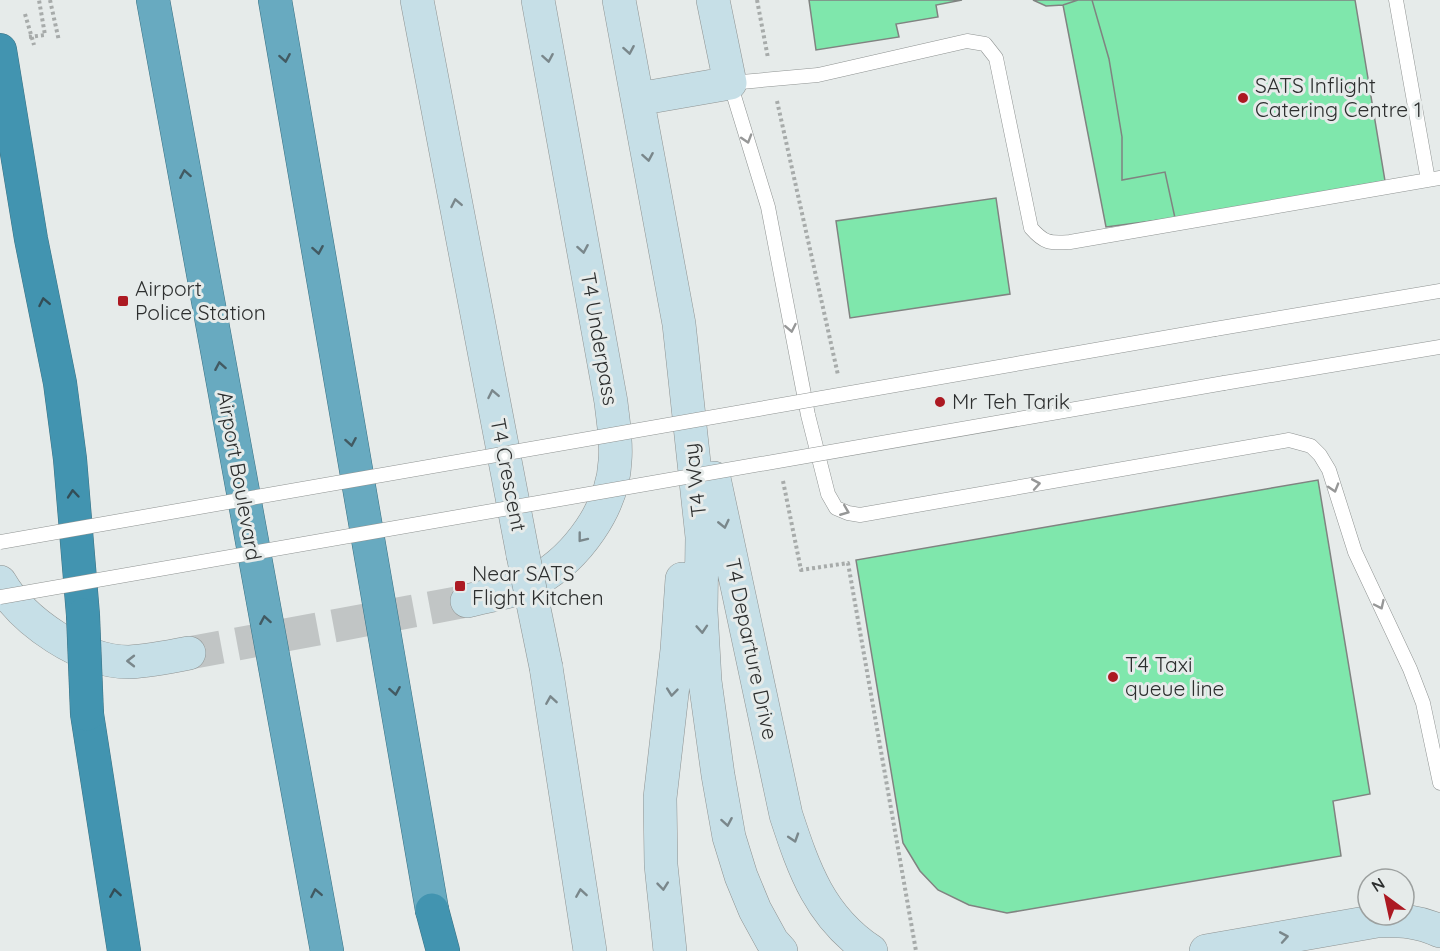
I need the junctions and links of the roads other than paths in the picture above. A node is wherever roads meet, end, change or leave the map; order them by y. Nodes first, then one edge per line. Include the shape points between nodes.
1 (153, 0) edge
2 (275, 0) edge
3 (417, 0) edge
4 (538, 0) edge
5 (620, 0) edge
6 (713, 0) edge
7 (1396, 0) edge
8 (0, 50) edge
9 (730, 83) junction
10 (638, 99) junction
11 (1434, 179) edge
12 (1440, 291) edge
13 (679, 324) junction
14 (1440, 347) edge
15 (691, 445) junction
16 (0, 542) edge
17 (0, 582) edge
18 (0, 597) edge
19 (467, 601) tunnel mouth
20 (189, 653) tunnel mouth
21 (1440, 783) edge
22 (432, 910) junction
23 (1440, 931) edge
24 (124, 951) edge
25 (327, 951) edge
26 (436, 951) edge
27 (443, 951) edge
28 (590, 951) edge
29 (670, 951) edge
30 (781, 951) edge
31 (871, 951) edge
32 (1206, 951) edge

25 -> 1 highway, Airport Boulevard
2 -> 22 highway
28 -> 3 main road, T4 Crescent, bridge via 546,667
4 -> 19 main road, T4 Underpass via 611,402 616,461 610,491 597,517 561,562 536,580
5 -> 10 main road, T4 Way
6 - 9 main road
7 - 11 lane
24 -> 8 highway, bridge via 87,714 83,615 60,383 31,239
9 - 10 main road
9 - 11 lane via 818,75 967,41 985,45 996,58 1031,228 1041,240 1054,243
9 -> 21 lane via 768,207 808,415 828,494 836,508 860,515 1289,440 1311,446 1329,470 1355,552 1414,679 1429,725
10 -> 13 main road, T4 Way
12 - 16 lane, bridge
13 - 15 main road, T4 Way
13 -> 31 main road, T4 Departure Drive via 786,815 817,894 837,921
14 - 18 lane, bridge
15 -> 29 main road via 677,650 660,798 661,865
15 -> 30 main road, T4 Way via 702,537 705,681 729,837 755,910
20 -> 17 main road via 128,662 95,657 27,616
22 - 26 highway
22 - 27 highway
32 -> 23 main road via 1377,921 1423,923

